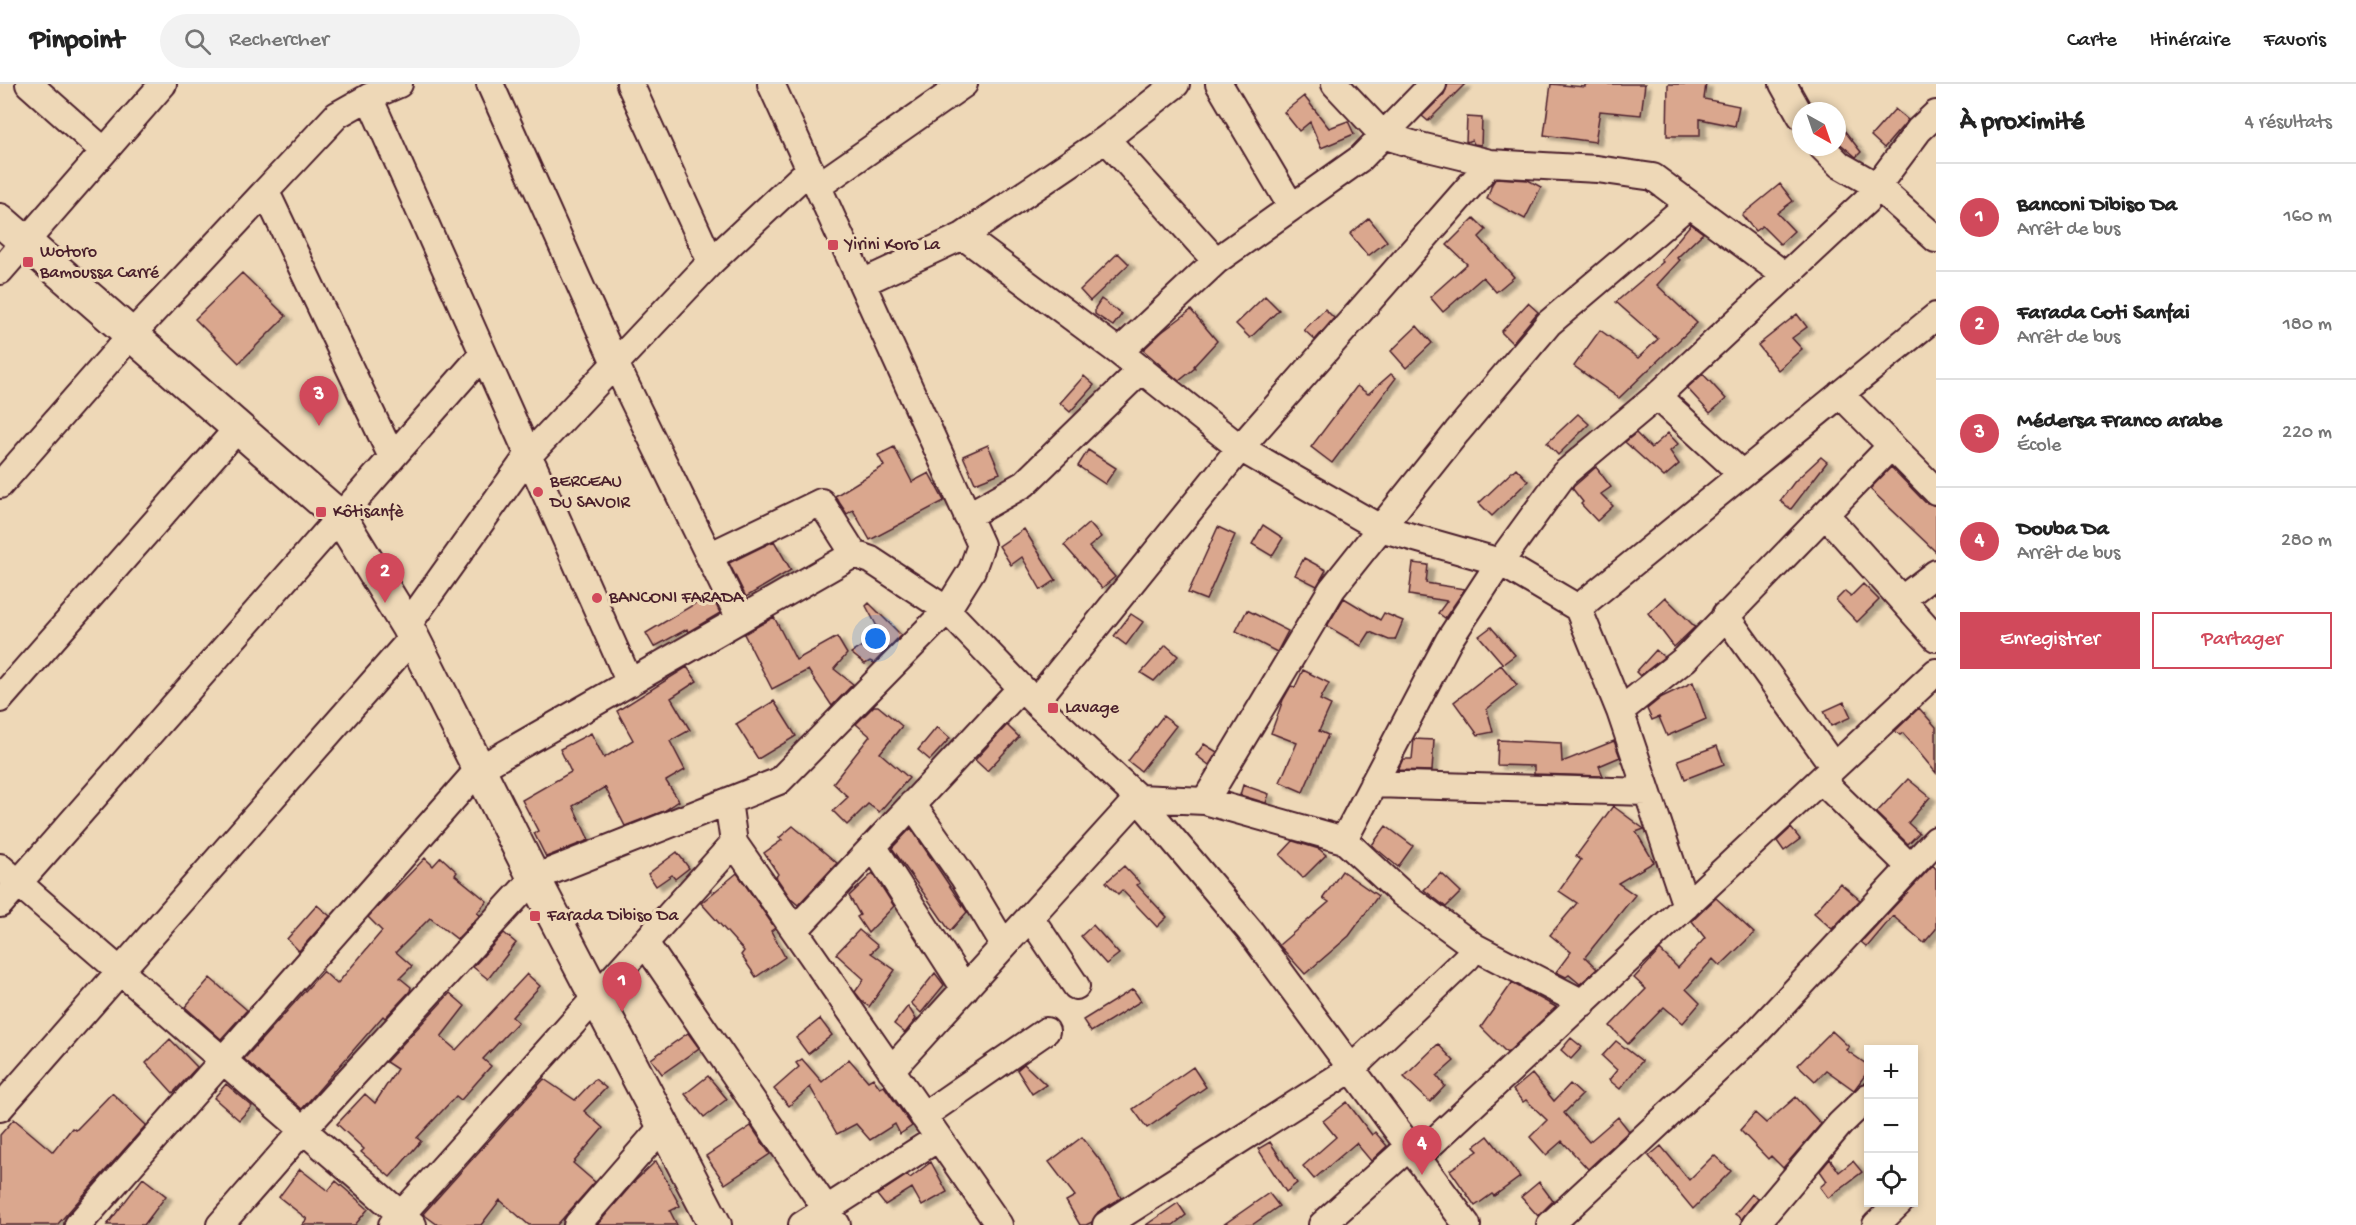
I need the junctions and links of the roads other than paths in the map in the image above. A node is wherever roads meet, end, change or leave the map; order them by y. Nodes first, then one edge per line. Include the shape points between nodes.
1 (29, 84) edge
2 (163, 84) edge
3 (399, 84) edge
4 (490, 84) edge
5 (630, 84) edge
6 (771, 84) edge
7 (1176, 84) edge
8 (1219, 84) edge
9 (1335, 84) edge
10 (1433, 84) edge
11 (1783, 84) edge
12 (950, 88) edge
13 (369, 97) junction
14 (1793, 102) edge
15 (1936, 114) edge
16 (1383, 135) junction
17 (1106, 139) junction
18 (105, 151) junction
19 (1831, 156) edge
20 (1490, 163) junction
21 (814, 178) junction
22 (1877, 186) junction
23 (266, 192) junction
24 (1689, 204) junction
25 (1291, 206) junction
26 (0, 220) edge
27 (963, 236) junction
28 (1936, 239) edge
29 (25, 242) junction
30 (1216, 261) junction
31 (711, 262) junction
32 (0, 271) edge
33 (1786, 276) junction
34 (862, 283) junction
35 (1936, 316) edge
36 (131, 335) junction
37 (1119, 352) junction
38 (483, 354) junction
39 (615, 363) junction
40 (1141, 370) junction
41 (1840, 394) junction
42 (1657, 396) junction
43 (238, 428) junction
44 (1891, 446) junction
45 (1240, 448) junction
46 (528, 456) junction
47 (392, 457) junction
48 (1742, 474) junction
49 (1931, 479) edge
50 (0, 485) edge
51 (1825, 514) junction
52 (967, 516) junction
53 (340, 517) junction
54 (1380, 528) junction
55 (854, 554) junction
56 (709, 556) junction
57 (1500, 562) junction
58 (1936, 573) edge
59 (1902, 599) junction
60 (1578, 608) junction
61 (946, 610) junction
62 (1725, 615) junction
63 (740, 619) junction
64 (410, 632) junction
65 (1936, 638) edge
66 (1936, 672) edge
67 (630, 682) junction
68 (5, 685) edge
69 (1028, 695) junction
70 (1620, 711) junction
71 (479, 769) junction
72 (1827, 773) junction
73 (1373, 784) junction
74 (1647, 792) junction
75 (1138, 798) junction
76 (728, 801) junction
77 (1205, 801) junction
78 (912, 804) junction
79 (1344, 840) junction
80 (1936, 840) edge
81 (734, 843) junction
82 (873, 846) junction
83 (1910, 867) junction
84 (9, 875) edge
85 (534, 878) junction
86 (0, 904) edge
87 (1686, 906) junction
88 (1030, 917) junction
89 (795, 930) junction
90 (645, 943) junction
91 (1004, 945) junction
92 (1475, 947) junction
93 (120, 971) junction
94 (1076, 986) dead end
95 (965, 988) junction
96 (596, 997) junction
97 (1583, 1003) junction
98 (1046, 1032) dead end
99 (223, 1060) junction
100 (1351, 1069) junction
101 (891, 1070) junction
102 (1867, 1099) edge
103 (0, 1108) edge
104 (923, 1116) junction
105 (663, 1126) junction
106 (303, 1130) junction
107 (938, 1138) junction
108 (1413, 1152) junction
109 (1896, 1207) edge
110 (832, 1218) edge
111 (402, 1222) edge
112 (78, 1225) edge
113 (220, 1225) edge
114 (577, 1225) edge
115 (715, 1225) edge
116 (802, 1225) edge
117 (999, 1225) edge
118 (1106, 1225) edge
119 (1322, 1225) edge
120 (1467, 1225) edge
121 (1550, 1225) edge
122 (1755, 1225) edge
123 (1876, 1225) edge

1 - 18 street
2 - 18 street
3 - 13 street
4 - 39 street
5 - 31 street
6 - 21 street
7 - 17 street
8 - 25 street
9 - 16 street
10 - 16 street
11 - 14 street
12 - 21 street
13 - 23 street via 337,115
13 - 38 street
15 - 22 street via 1919,130
16 - 20 street
16 - 25 street via 1361,158
17 - 27 street
17 - 30 street
18 - 29 street
19 - 22 street
20 - 24 street via 1597,169 1653,177
20 - 45 street
21 - 31 street
21 - 34 street
22 - 28 street
22 - 33 street
23 - 36 street
23 - 47 street
24 - 33 street
24 - 54 street via 1550,323
25 - 30 street
26 - 29 main road
27 - 34 street
27 - 37 street
29 - 32 street
29 - 36 main road
30 - 37 street
31 - 39 street
33 - 42 street
34 - 52 street
35 - 41 street
36 - 43 main road
36 - 50 street
37 - 40 street
38 - 46 street
38 - 47 street
39 - 46 street
39 - 56 street
40 - 45 street
40 - 52 street via 1024,484
41 - 44 street
41 - 48 street
42 - 48 street
42 - 57 street via 1564,474
43 - 53 main road
43 - 68 street
44 - 49 street
44 - 51 street
45 - 54 street
45 - 69 street
46 - 64 street
46 - 67 street
47 - 53 street
48 - 60 street
51 - 59 street
51 - 62 street
52 - 61 street via 981,545 972,570
53 - 64 main road
53 - 84 street
54 - 57 street
54 - 77 street via 1332,590
55 - 56 street via 820,502
55 - 61 street via 871,560
55 - 63 street
56 - 63 street
57 - 60 street
57 - 73 street via 1449,640
58 - 59 street
59 - 65 street
60 - 70 street
61 - 69 street
61 - 76 street via 779,781
62 - 70 street via 1685,659
62 - 72 street
63 - 67 street
64 - 71 main road
64 - 93 street
66 - 72 street
67 - 71 street
69 - 75 street
69 - 78 street
70 - 74 street
71 - 85 main road
71 - 99 street
72 - 83 street
72 - 87 street
73 - 74 street
73 - 79 street
74 - 87 street
75 - 77 street
75 - 88 street
75 - 100 street via 1250,931
76 - 81 street
76 - 85 street
77 - 79 street
78 - 82 street
78 - 91 street via 964,878
79 - 92 street via 1400,891
80 - 83 street
81 - 89 street
81 - 90 street
82 - 89 street
82 - 95 street
83 - 121 street via 1755,1034
84 - 86 street
84 - 93 street
85 - 96 main road
85 - 106 street
87 - 97 street
88 - 91 street
88 - 94 street
89 - 101 street
90 - 96 street
90 - 110 street
91 - 95 street
92 - 97 street
92 - 100 street
93 - 99 street
93 - 103 street
95 - 101 street
96 - 105 main road
96 - 111 street
97 - 108 street
98 - 104 street
99 - 106 street
99 - 112 street
100 - 108 street
100 - 118 street
101 - 104 street
102 - 122 street via 1840,1124
104 - 107 street
105 - 114 street
105 - 115 main road
106 - 111 street
106 - 113 street
107 - 110 street
107 - 117 street
108 - 119 street
108 - 120 street
109 - 123 street
110 - 116 street

